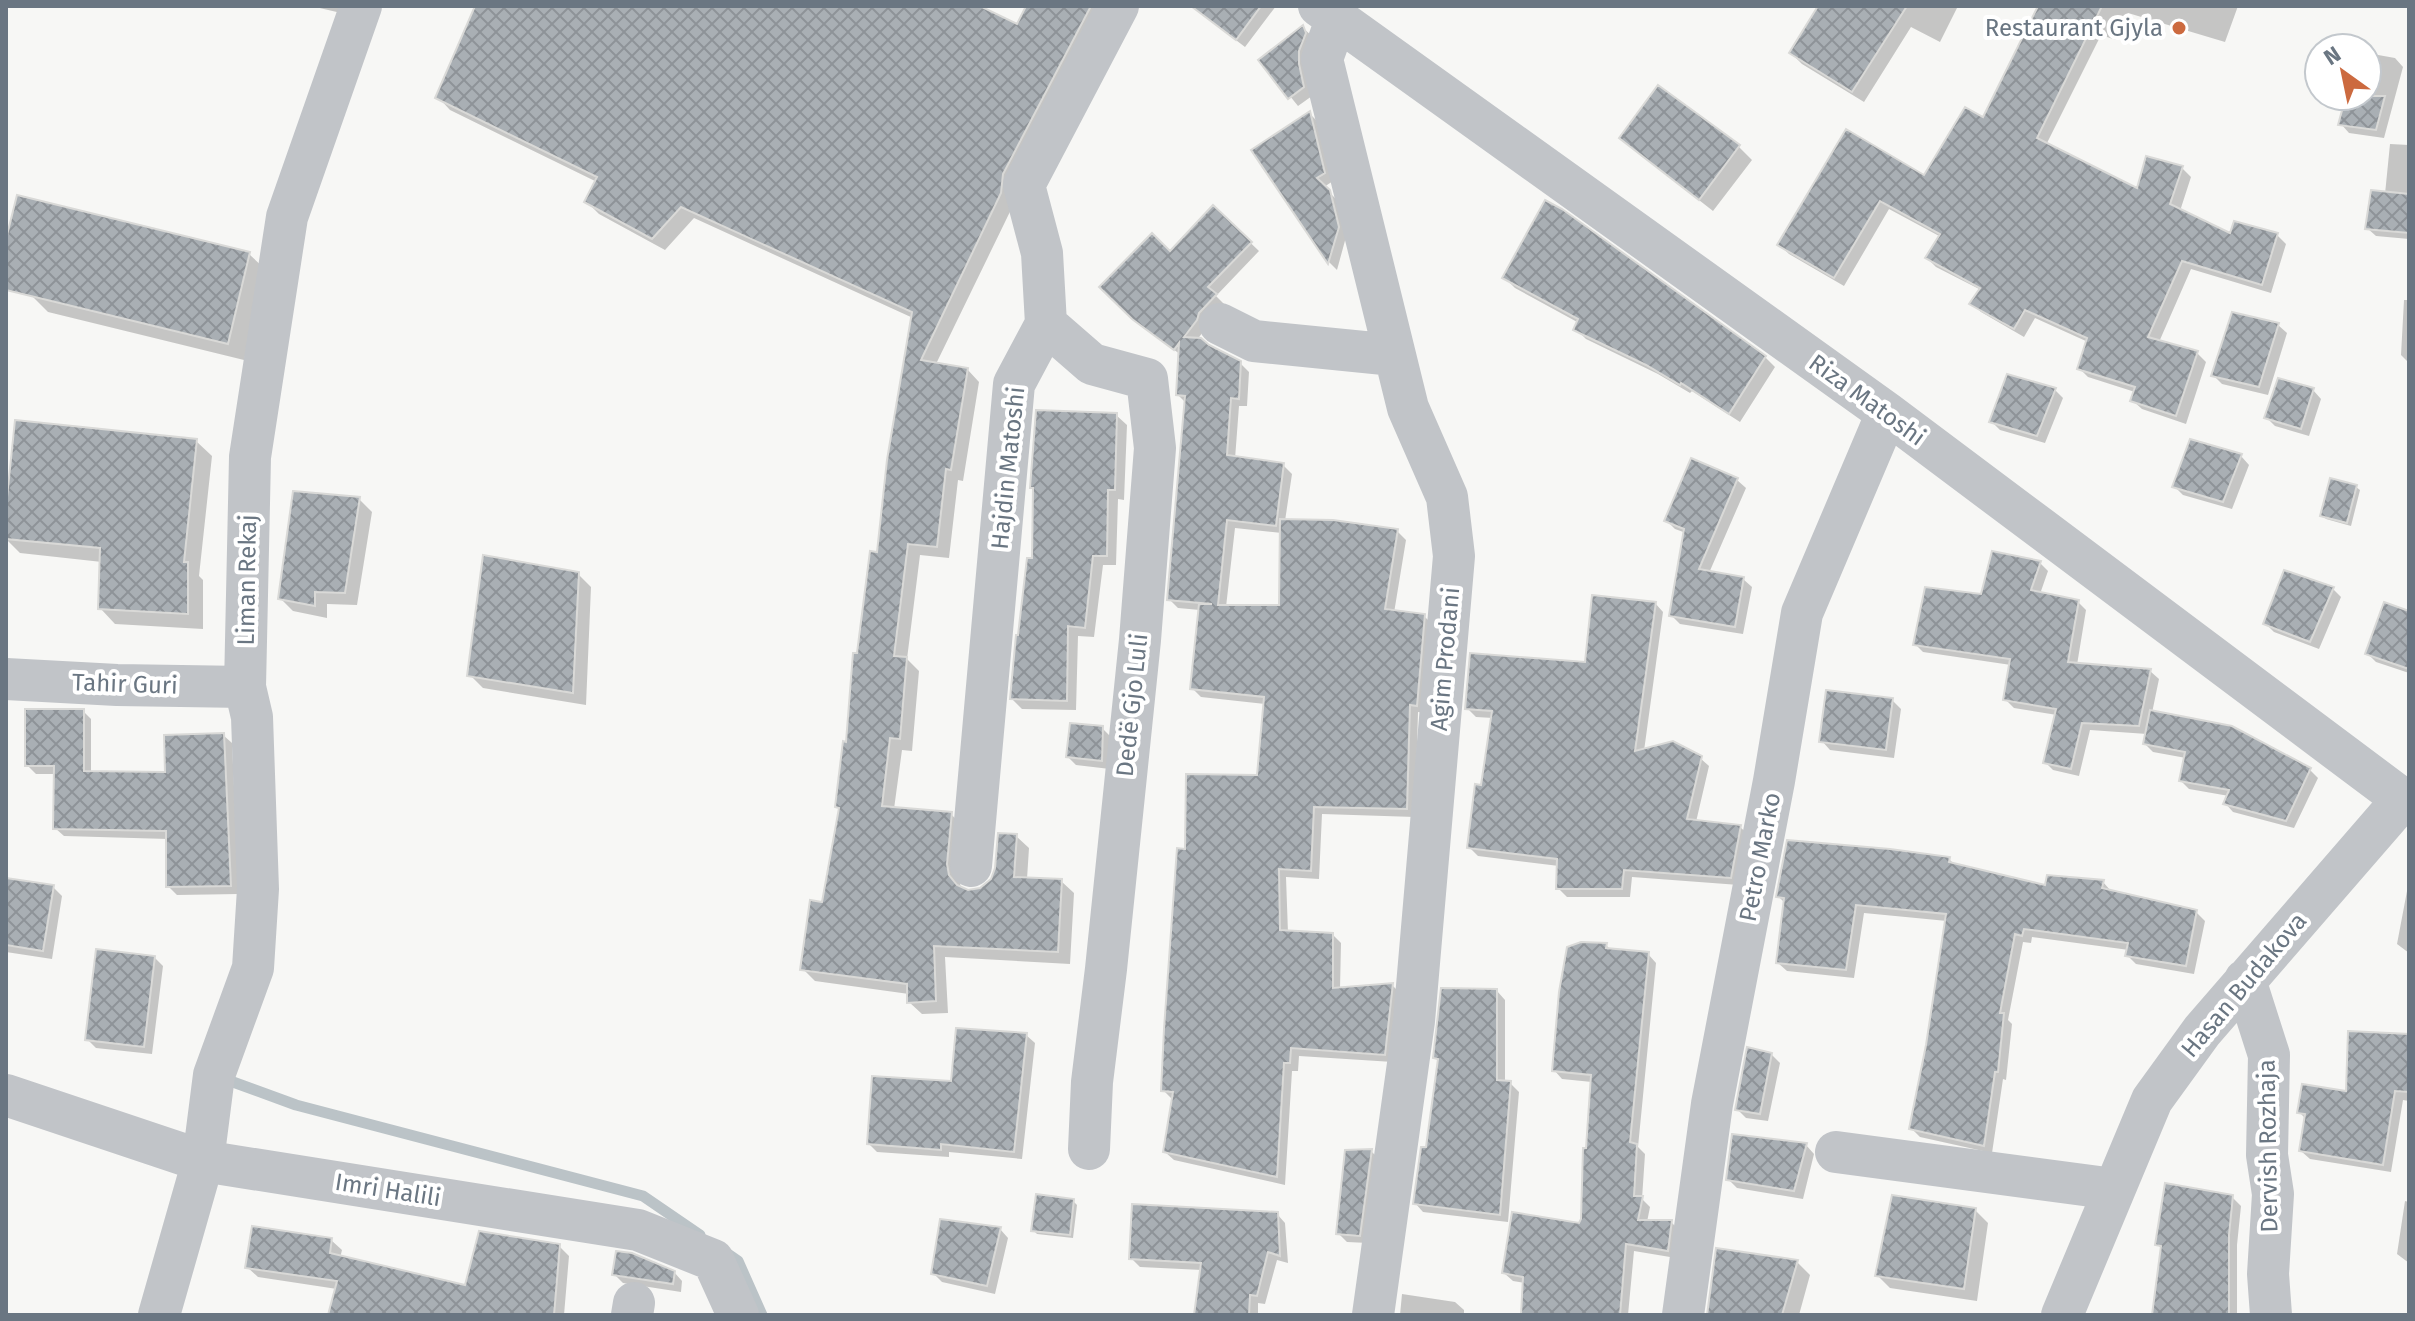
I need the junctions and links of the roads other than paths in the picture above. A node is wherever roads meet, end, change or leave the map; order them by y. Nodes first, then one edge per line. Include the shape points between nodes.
1 (361, 6) edge
2 (1118, 6) edge
3 (1328, 13) edge
4 (1046, 324) junction
5 (1220, 324) dead end
6 (1394, 355) junction
7 (1887, 413) junction
8 (6, 679) edge
9 (245, 687) junction
10 (2406, 802) edge
11 (971, 866) dead end
12 (2245, 980) junction
13 (6, 1095) edge
14 (1089, 1149) dead end
15 (1836, 1152) dead end
16 (203, 1161) junction
17 (2114, 1189) junction
18 (159, 1315) edge
19 (738, 1315) edge
20 (1373, 1315) edge
21 (1683, 1315) edge
22 (2062, 1315) edge
23 (2271, 1315) edge

1 - 9 street, Liman Rekaj via 287,217 250,457
2 - 4 street via 1024,185 1042,253
3 - 6 street, Agim Prodani via 1322,59
3 - 7 street, Riza Matoshi
4 - 11 street, Hajdin Matoshi via 1014,384
4 - 14 street, Dedë Gjo Luli via 1092,364 1147,379 1155,448
5 - 6 street via 1254,341
6 - 20 street, Agim Prodani via 1408,408 1447,497 1454,556 1414,1021
7 - 10 street, Riza Matoshi
7 - 21 street, Petro Marko via 1802,613 1712,1104
8 - 9 street, Tahir Guri
9 - 16 street, Liman Rekaj via 252,717 258,889 253,968 214,1075
10 - 12 street, Hasan Budakova
12 - 17 street, Hasan Budakova via 2152,1100
12 - 23 street, Dervish Rozhaja via 2269,1055
13 - 16 street, Imri Halili
15 - 17 street
16 - 18 street, Liman Rekaj
16 - 19 street, Imri Halili via 638,1230 713,1260
17 - 22 street, Hasan Budakova

